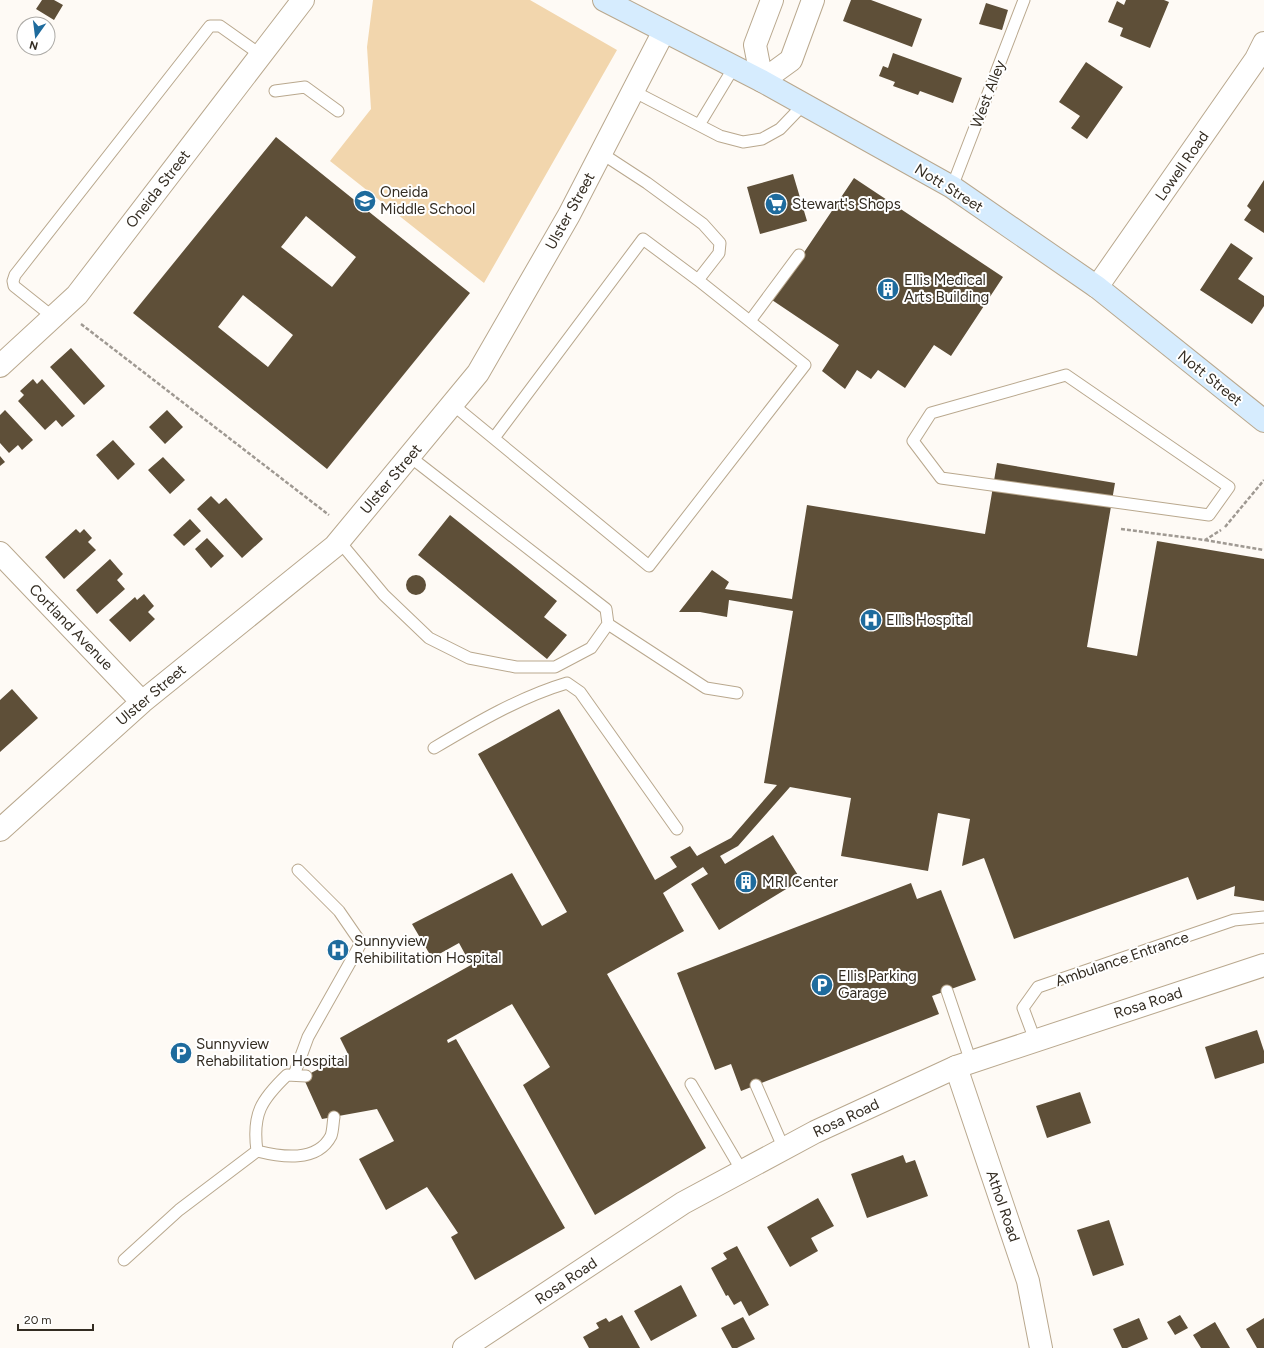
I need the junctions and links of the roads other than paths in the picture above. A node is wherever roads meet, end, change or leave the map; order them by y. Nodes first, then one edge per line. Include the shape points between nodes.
1 (303, 0) edge
2 (604, 0) edge
3 (772, 0) edge
4 (813, 0) edge
5 (1024, 0) edge
6 (664, 31) junction
7 (1264, 43) edge
8 (261, 55) junction
9 (734, 67) junction
10 (762, 81) junction
11 (275, 91) dead end
12 (633, 91) junction
13 (804, 104) junction
14 (338, 111) dead end
15 (699, 125) junction
16 (601, 153) junction
17 (952, 187) junction
18 (799, 255) dead end
19 (698, 280) junction
20 (1097, 287) junction
21 (57, 313) junction
22 (750, 321) junction
23 (0, 366) edge
24 (452, 404) junction
25 (1264, 421) edge
26 (494, 438) junction
27 (409, 456) junction
28 (1112, 501) joint
29 (343, 536) junction
30 (0, 553) edge
31 (608, 624) junction
32 (737, 693) dead end
33 (142, 702) junction
34 (434, 748) dead end
35 (677, 829) dead end
36 (0, 830) edge
37 (298, 870) dead end
38 (1264, 917) edge
39 (1264, 965) edge
40 (947, 991) dead end
41 (1035, 1040) junction
42 (964, 1064) junction
43 (294, 1075) junction
44 (306, 1076) dead end
45 (691, 1084) dead end
46 (756, 1085) dead end
47 (334, 1117) dead end
48 (784, 1149) junction
49 (257, 1151) junction
50 (742, 1171) junction
51 (124, 1260) dead end
52 (464, 1348) edge
53 (1041, 1348) edge

1 - 8 street, Oneida Street
2 - 6 main road, Nott Street
3 - 10 street via 755,45
4 - 10 street via 791,60
5 - 17 lane, West Alley
6 - 9 main road, Nott Street
6 - 12 street, Ulster Street
7 - 20 street, Lowell Road via 1256,59
8 - 21 street, Oneida Street via 77,295
8 - 21 lane via 220,26 210,26 15,275 14,286
9 - 10 main road, Nott Street
9 - 15 lane
10 - 13 main road, Nott Street
11 - 14 lane via 305,87
12 - 15 lane
12 - 16 street, Ulster Street
13 - 15 lane via 780,129 762,139 743,142 720,136
13 - 17 main road, Nott Street
16 - 19 lane via 703,224 720,243 718,253
16 - 24 street, Ulster Street via 569,215 478,373
17 - 20 main road, Nott Street
18 - 22 lane
19 - 22 lane
19 - 26 lane via 643,240
20 - 25 main road, Nott Street
21 - 23 street, Oneida Street
22 - 26 lane via 805,365 649,566
24 - 26 lane
24 - 27 street, Ulster Street
27 - 29 street, Ulster Street
27 - 31 lane via 606,609
28 - 28 lane via 1209,515 1229,487 1066,375 931,413 913,442 941,478
29 - 31 lane via 384,595 429,638 469,658 516,667 555,667 591,648
29 - 33 street, Ulster Street
30 - 33 street, Cortland Avenue
31 - 32 lane via 706,688
33 - 36 street, Ulster Street
34 - 35 lane via 474,724 542,690 567,683 580,692
37 - 43 lane via 339,911 361,943 308,1037
38 - 41 lane, Ambulance Entrance via 1234,920 1038,987 1023,1008
39 - 41 street, Rosa Road
40 - 42 lane
41 - 42 street, Rosa Road
42 - 48 street, Rosa Road via 815,1132
42 - 53 street, Athol Road via 1028,1281
43 - 44 lane
43 - 49 lane via 287,1075 270,1091 258,1112 255,1134
45 - 50 lane
46 - 48 lane
47 - 49 lane via 331,1135 320,1148 302,1156 280,1157
48 - 50 street, Rosa Road
49 - 51 lane via 179,1210
50 - 52 street, Rosa Road via 683,1203

